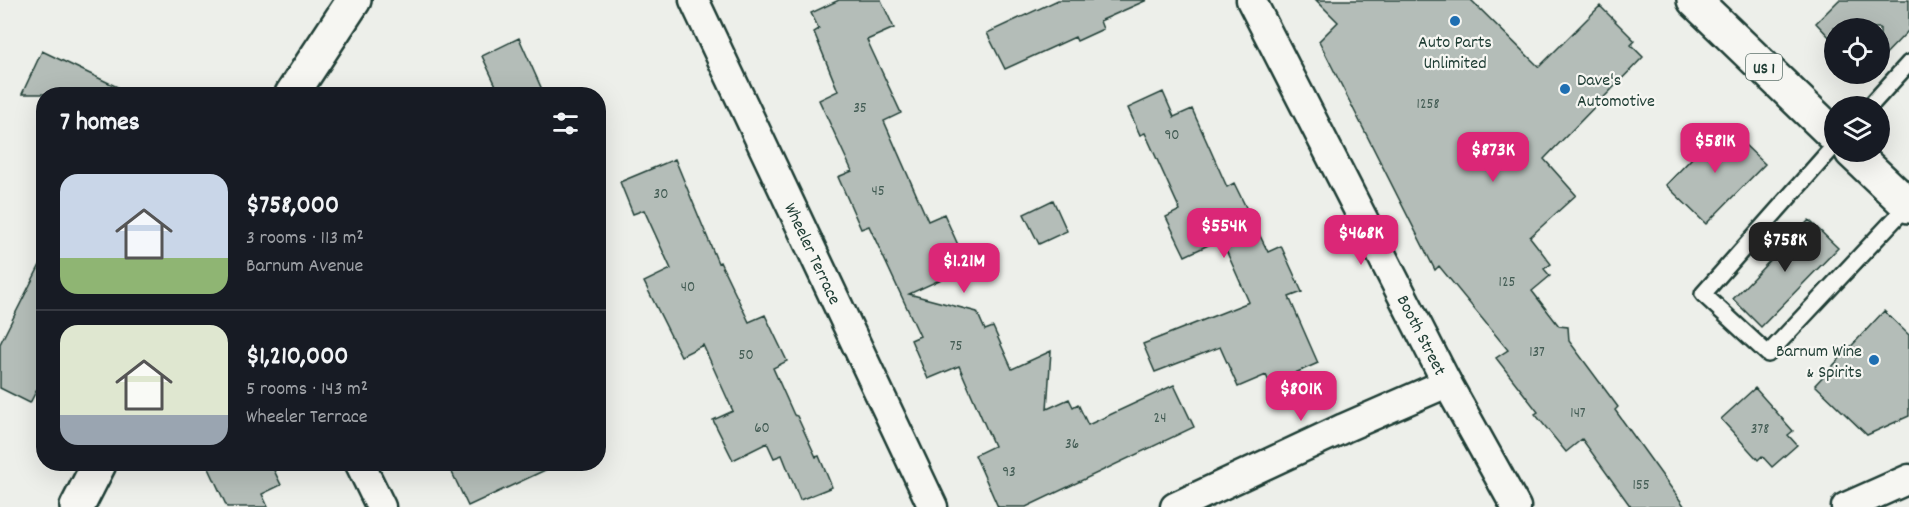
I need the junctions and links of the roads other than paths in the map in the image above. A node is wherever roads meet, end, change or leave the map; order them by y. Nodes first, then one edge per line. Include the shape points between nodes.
1 (354, 0) edge
2 (694, 0) edge
3 (1251, 0) edge
4 (1694, 0) edge
5 (1909, 63) edge
6 (297, 87) edge
7 (1879, 96) edge
8 (1824, 125) edge
9 (1824, 157) edge
10 (1862, 162) edge
11 (1908, 206) edge
12 (1447, 383) junction
13 (95, 471) edge
14 (363, 471) edge
15 (1909, 479) edge
16 (77, 507) edge
17 (381, 507) edge
18 (933, 507) edge
19 (1175, 507) edge
20 (1516, 507) edge
21 (1845, 507) edge

1 - 6 main road
2 - 18 street, Wheeler Terrace
3 - 12 street, Booth Street
4 - 8 main road, US 1
5 - 7 lane
9 - 11 lane via 1703,294 1768,354
10 - 11 main road
12 - 19 street
12 - 20 street, Booth Street
13 - 16 main road
14 - 17 street
15 - 21 street

